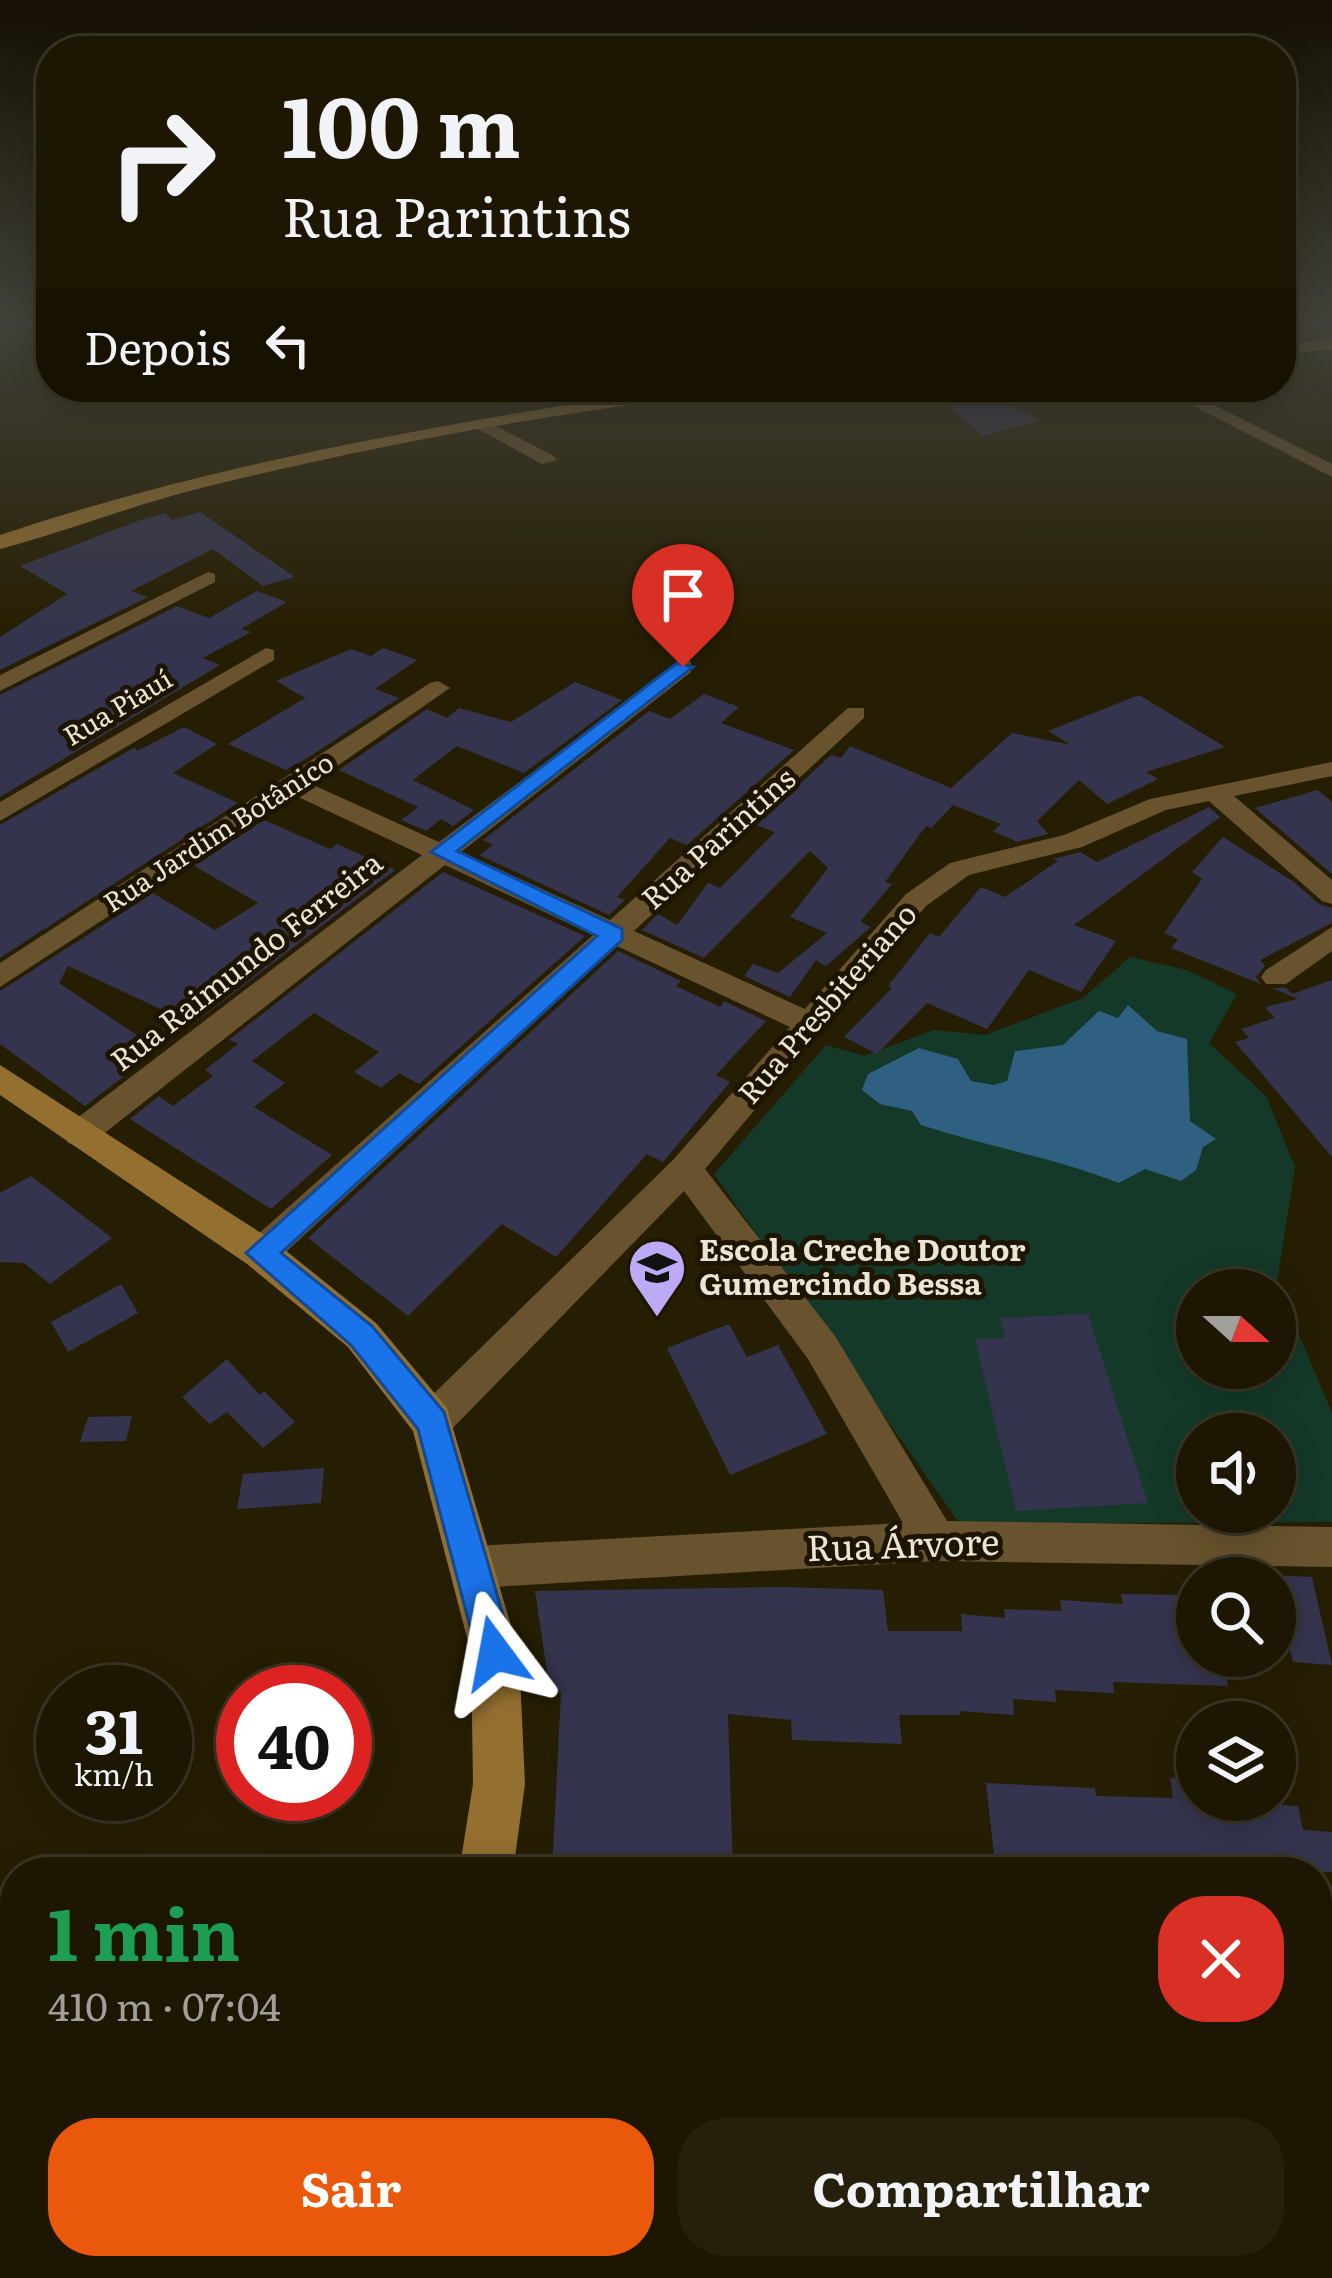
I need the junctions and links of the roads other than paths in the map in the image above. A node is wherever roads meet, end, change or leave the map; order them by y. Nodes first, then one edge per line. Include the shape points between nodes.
1 (472, 427) edge
2 (488, 427) edge
3 (1247, 427) edge
4 (548, 460) dead end
5 (1332, 470) edge
6 (0, 542) edge
7 (208, 578) dead end
8 (266, 655) dead end
9 (683, 667) dead end
10 (0, 684) edge
11 (439, 688) dead end
12 (856, 713) dead end
13 (1332, 769) edge
14 (292, 785) junction
15 (1215, 793) junction
16 (0, 813) edge
17 (442, 852) junction
18 (1332, 895) edge
19 (614, 934) junction
20 (1332, 937) edge
21 (0, 977) edge
22 (1276, 977) dead end
23 (811, 1024) junction
24 (0, 1078) edge
25 (80, 1134) junction
26 (685, 1169) junction
27 (261, 1253) junction
28 (433, 1422) junction
29 (935, 1541) junction
30 (1332, 1546) edge
31 (476, 1567) junction
32 (488, 1857) edge

1 - 6 street via 247,470
2 - 4 street
3 - 5 street
7 - 10 street
8 - 16 street, Rua Piauí
9 - 17 street, Rua Raimundo Ferreira
11 - 14 street, Rua Jardim Botânico
12 - 19 street, Rua Parintins
13 - 15 street, Rua Presbiteriano
14 - 17 street
14 - 21 street, Rua Jardim Botânico
15 - 18 street
15 - 23 street, Rua Presbiteriano via 960,869 916,900
17 - 19 street
17 - 25 street, Rua Raimundo Ferreira
19 - 23 street
19 - 27 street, Rua Parintins
20 - 22 street
23 - 26 street, Rua Presbiteriano
24 - 25 street
25 - 27 street
26 - 28 street, Rua Presbiteriano
26 - 29 street via 747,1239 875,1425
27 - 28 street via 362,1335
28 - 31 street
29 - 30 street, Rua Árvore
29 - 31 street, Rua Árvore
31 - 32 street via 495,1653 499,1784

